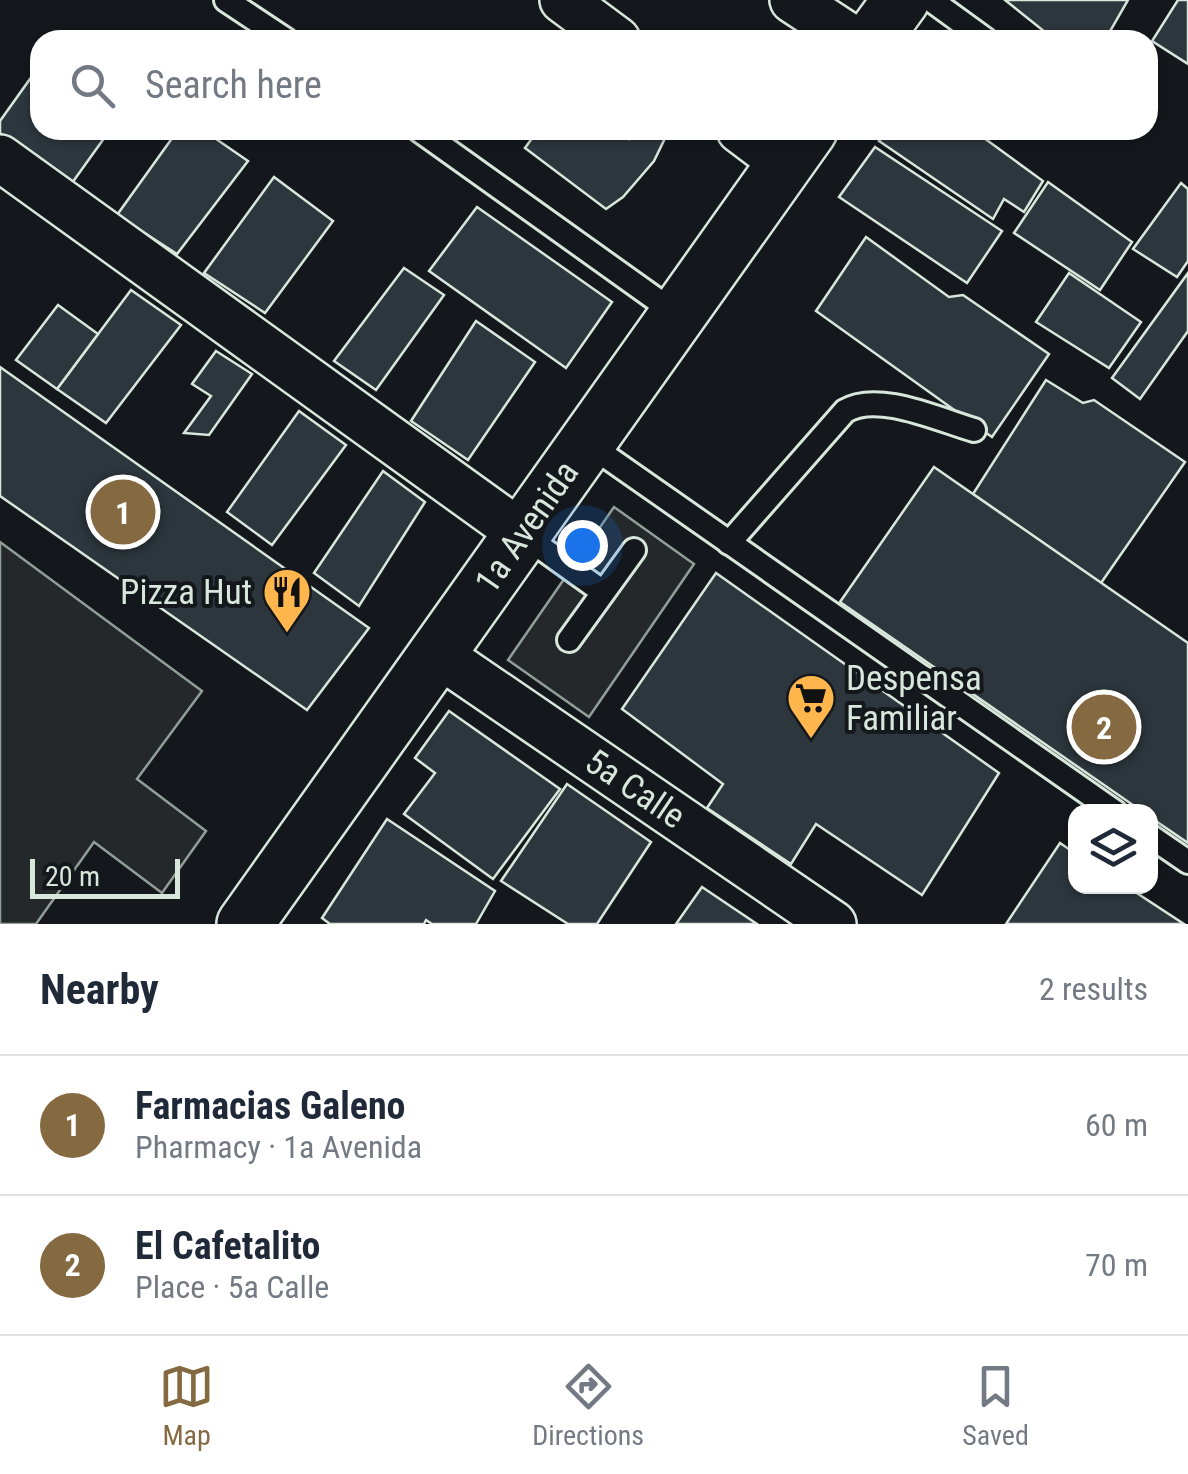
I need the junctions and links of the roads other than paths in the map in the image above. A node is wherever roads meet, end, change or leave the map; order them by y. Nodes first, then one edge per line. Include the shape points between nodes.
1 (226, 0) edge
2 (563, 0) edge
3 (793, 0) edge
4 (885, 16) edge
5 (271, 30) edge
6 (604, 30) edge
7 (944, 30) edge
8 (433, 140) edge
9 (797, 147) edge
10 (0, 158) edge
11 (678, 315) junction
12 (974, 430) dead end
13 (586, 444) junction
14 (522, 534) junction
15 (729, 543) junction
16 (634, 550) dead end
17 (603, 592) junction
18 (569, 640) dead end
19 (438, 654) junction
20 (1104, 804) edge
21 (1158, 841) edge
22 (1188, 862) edge
23 (245, 924) edge
24 (832, 924) edge

1 - 5 lane
2 - 6 street
3 - 4 street
4 - 7 lane
8 - 11 lane
9 - 11 main road, 1a Avenida
10 - 14 street
11 - 13 main road, 1a Avenida
12 - 15 lane via 881,403 856,405
13 - 14 main road, 1a Avenida
13 - 15 lane
14 - 17 lane
14 - 19 main road, 1a Avenida
15 - 20 lane
16 - 17 lane
17 - 18 lane
19 - 23 main road, 1a Avenida
19 - 24 street, 5a Calle
21 - 22 lane

